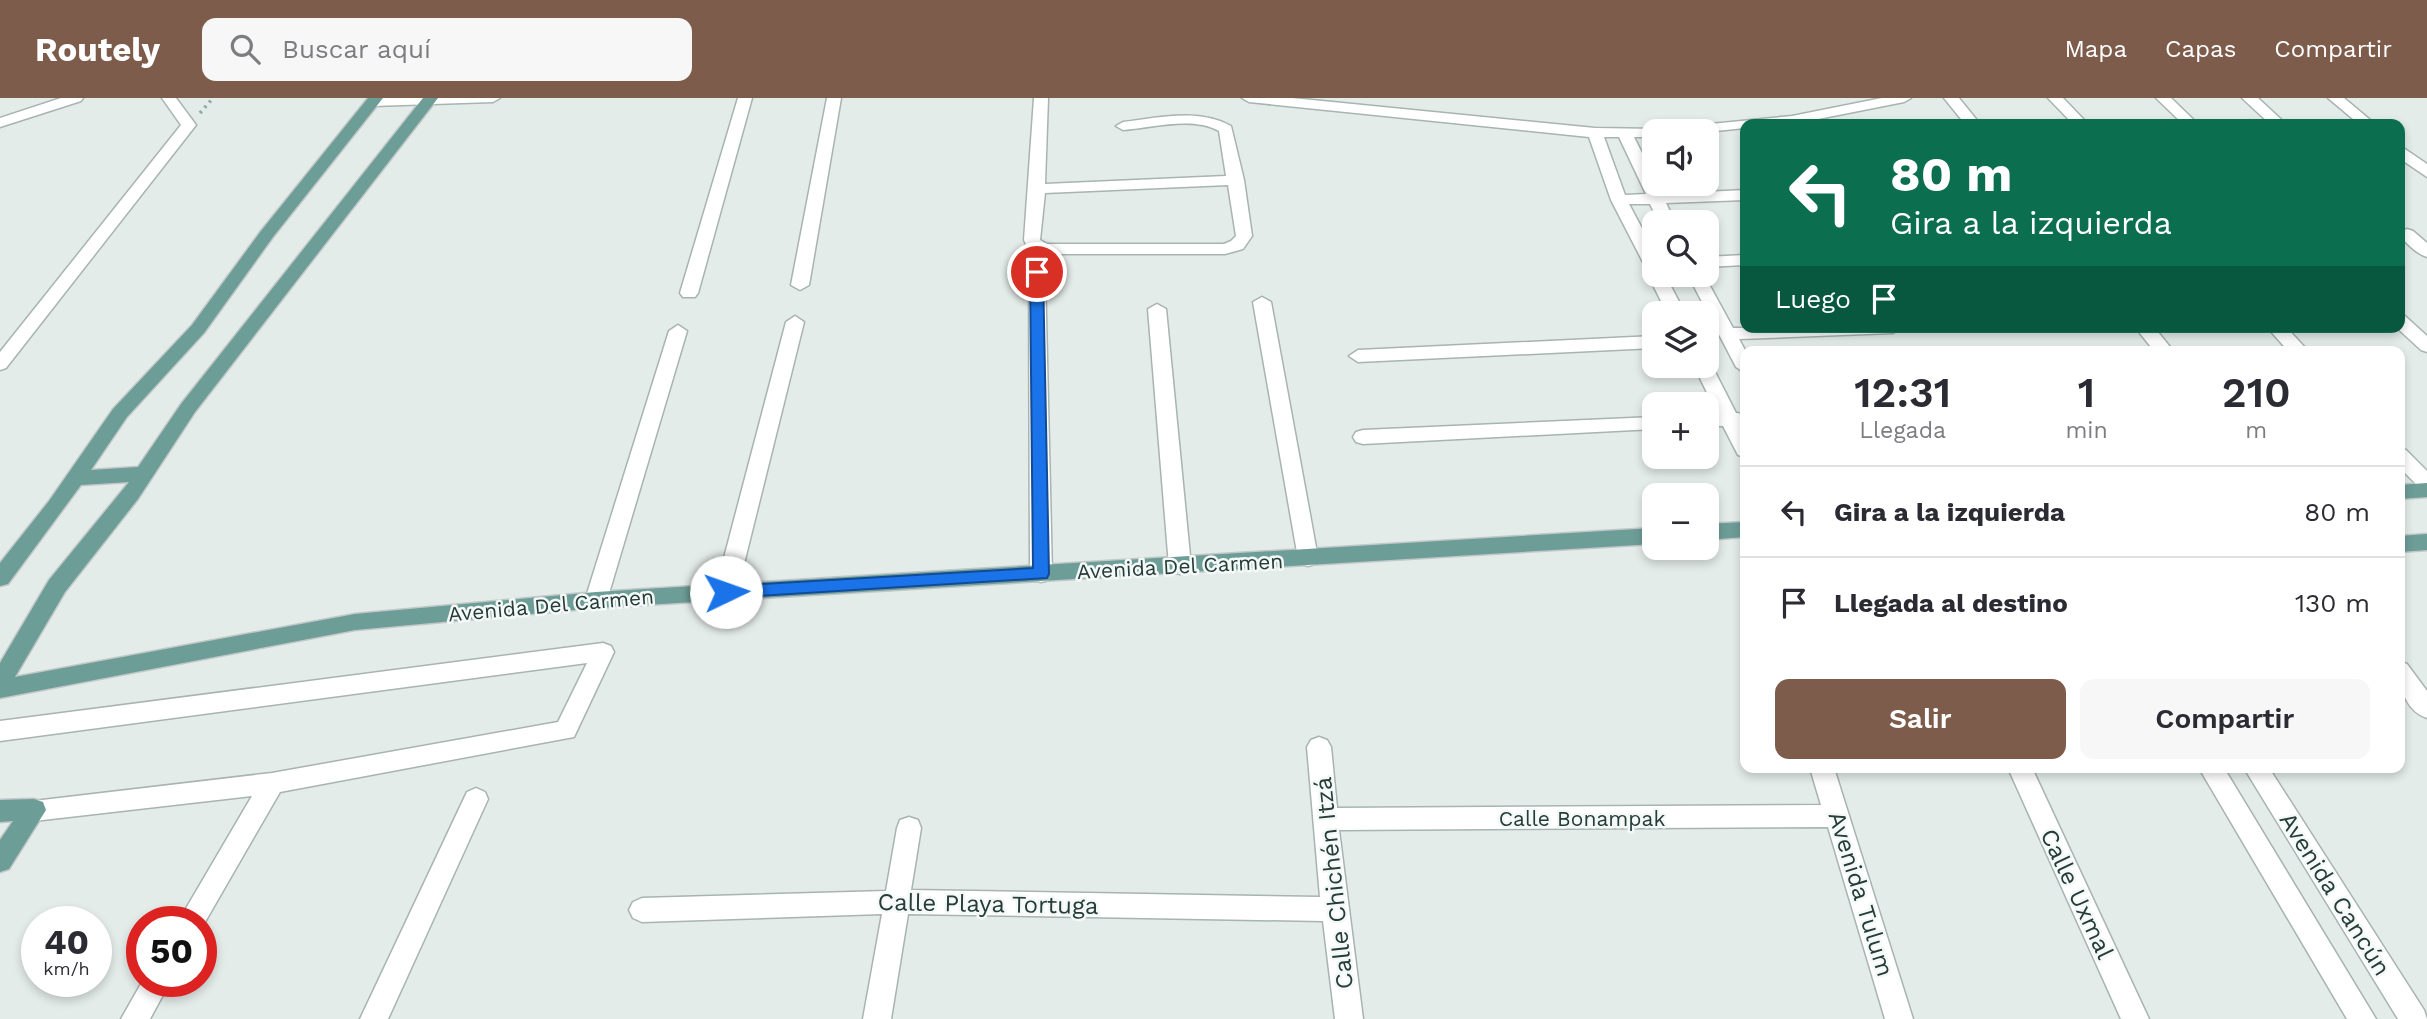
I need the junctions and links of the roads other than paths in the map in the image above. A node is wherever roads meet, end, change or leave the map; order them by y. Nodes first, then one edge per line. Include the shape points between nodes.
1 (76, 98) edge
2 (169, 98) edge
3 (494, 98) edge
4 (744, 98) edge
5 (834, 98) edge
6 (1041, 98) edge
7 (1249, 98) edge
8 (1904, 98) edge
9 (1951, 98) edge
10 (2055, 98) edge
11 (2163, 98) edge
12 (2249, 98) edge
13 (2335, 98) edge
14 (374, 100) edge
15 (429, 100) edge
16 (1797, 119) edge
17 (1969, 119) edge
18 (2076, 119) edge
19 (2186, 119) edge
20 (2273, 119) edge
21 (2362, 119) edge
22 (0, 123) edge
23 (1740, 124) edge
24 (1123, 126) dead end
25 (1719, 126) edge
26 (1642, 133) edge
27 (1595, 134) junction
28 (1626, 135) junction
29 (2405, 155) edge
30 (2427, 172) edge
31 (1236, 180) junction
32 (1037, 189) junction
33 (1740, 195) edge
34 (1654, 198) junction
35 (1619, 200) junction
36 (1660, 210) edge
37 (2407, 234) dead end
38 (1642, 245) edge
39 (2427, 252) edge
40 (1740, 260) edge
41 (1719, 261) edge
42 (1037, 272) dead end
43 (800, 285) dead end
44 (1703, 287) edge
45 (689, 293) dead end
46 (1262, 302) dead end
47 (1157, 309) dead end
48 (795, 321) dead end
49 (2405, 326) edge
50 (678, 331) dead end
51 (1752, 333) edge
52 (2282, 333) edge
53 (1728, 334) junction
54 (1642, 343) edge
55 (2294, 346) edge
56 (2427, 346) edge
57 (1358, 356) dead end
58 (1740, 357) edge
59 (0, 364) edge
60 (1711, 378) edge
61 (1737, 419) edge
62 (1719, 420) edge
63 (1642, 424) edge
64 (1363, 438) dead end
65 (2405, 461) edge
66 (144, 474) junction
67 (75, 478) junction
68 (2427, 483) edge
69 (2427, 490) edge
70 (2405, 492) edge
71 (1740, 529) edge
72 (1719, 531) edge
73 (1642, 537) edge
74 (2427, 542) edge
75 (2405, 544) edge
76 (1308, 558) junction
77 (1180, 566) junction
78 (1041, 574) junction
79 (0, 578) edge
80 (726, 592) junction
81 (596, 600) junction
82 (2405, 678) edge
83 (0, 683) edge
84 (0, 690) edge
85 (2427, 709) edge
86 (0, 731) edge
87 (1319, 747) dead end
88 (1824, 773) edge
89 (2022, 773) edge
90 (2214, 773) edge
91 (2259, 773) edge
92 (272, 783) junction
93 (476, 799) dead end
94 (34, 810) junction
95 (0, 811) edge
96 (1837, 816) junction
97 (1326, 819) junction
98 (909, 828) dead end
99 (0, 861) edge
100 (896, 902) junction
101 (200, 906) edge
102 (1334, 909) junction
103 (642, 910) dead end
104 (148, 997) edge
105 (135, 1019) edge
106 (374, 1019) edge
107 (877, 1019) edge
108 (1349, 1019) edge
109 (1899, 1019) edge
110 (2135, 1019) edge
111 (2362, 1019) edge
112 (2414, 1019) edge

1 - 22 street
2 - 59 street via 189,125
3 - 15 street
4 - 45 street
5 - 43 street
6 - 32 street
7 - 27 street
8 - 16 street
9 - 17 street
10 - 18 street
11 - 19 street
12 - 20 street
13 - 21 street
14 - 15 street
14 - 67 main road via 198,329 120,413
15 - 66 main road via 188,408
23 - 25 street
24 - 31 street via 1199,120 1220,124 1226,129
26 - 28 street
27 - 28 street
27 - 35 street
28 - 34 street
29 - 30 street
31 - 32 street
31 - 32 street via 1244,236 1225,249 1038,247 1032,240
33 - 34 street
34 - 35 street
34 - 36 street
35 - 38 street
37 - 39 street
40 - 41 street
42 - 78 street
44 - 53 street
46 - 76 street
47 - 77 street
48 - 80 street
49 - 56 street
50 - 81 street
51 - 53 street
52 - 55 street
53 - 58 street
54 - 57 street
60 - 61 street
61 - 62 street
63 - 64 street
65 - 68 street
66 - 67 main road
66 - 83 main road via 57,586
67 - 79 main road
69 - 70 main road
71 - 72 main road
73 - 76 main road, Avenida Del Carmen
74 - 75 main road
76 - 77 main road, Avenida Del Carmen
77 - 78 main road, Avenida Del Carmen
78 - 80 main road, Avenida Del Carmen
80 - 81 main road, Avenida Del Carmen
81 - 84 main road, Avenida Del Carmen via 355,622
82 - 85 street
86 - 92 street via 603,652 566,730
87 - 97 street, Calle Chichén Itzá
88 - 96 street, Avenida Tulum
89 - 110 street, Calle Uxmal
90 - 111 street, Avenida Cancún
91 - 112 street, Avenida Cancún
92 - 94 street
92 - 101 street
93 - 106 street
94 - 95 main road
94 - 99 main road
96 - 97 street, Calle Bonampak
96 - 109 street, Avenida Tulum
97 - 102 street, Calle Chichén Itzá
98 - 100 street
100 - 102 street, Calle Playa Tortuga
100 - 103 street, Calle Playa Tortuga
100 - 107 street
102 - 108 street, Calle Chichén Itzá
104 - 105 street

